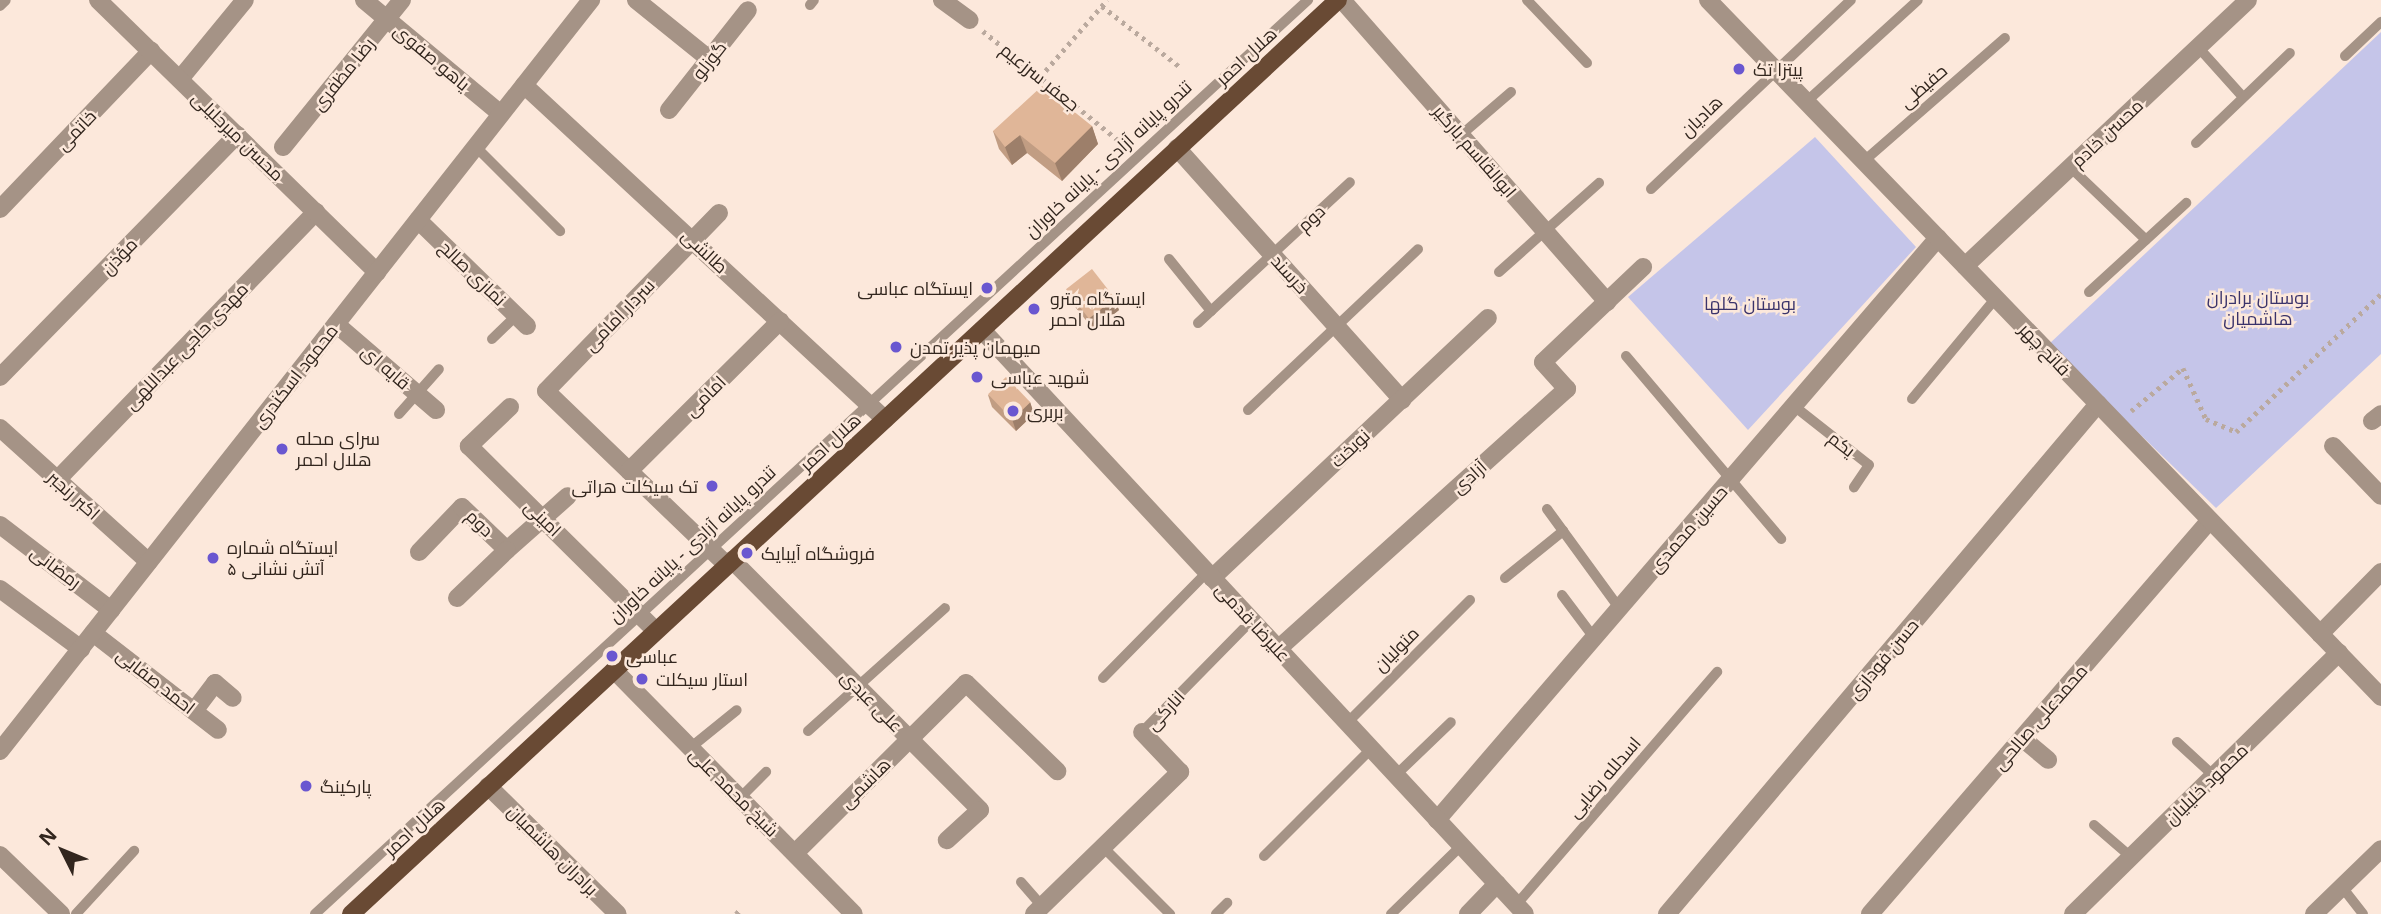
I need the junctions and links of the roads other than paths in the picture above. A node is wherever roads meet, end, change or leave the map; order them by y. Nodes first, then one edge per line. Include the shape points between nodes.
1 (6, 0) edge
2 (98, 0) edge
3 (245, 0) edge
4 (364, 0) edge
5 (402, 0) edge
6 (591, 0) edge
7 (636, 0) edge
8 (942, 0) edge
9 (1308, 0) edge
10 (1340, 0) edge
11 (1527, 0) edge
12 (1709, 0) edge
13 (1851, 0) edge
14 (1918, 0) edge
15 (2248, 0) edge
16 (0, 6) edge
17 (748, 10) dead end
18 (387, 19) junction
19 (970, 20) road end
20 (2381, 22) edge
21 (2005, 37) dead end
22 (2198, 47) junction
23 (151, 51) junction
24 (2290, 52) dead end
25 (2346, 56) dead end
26 (709, 59) junction
27 (1587, 63) dead end
28 (1774, 68) junction
29 (180, 79) junction
30 (524, 85) junction
31 (1511, 92) dead end
32 (2243, 97) junction
33 (1807, 102) junction
34 (669, 110) dead end
35 (501, 114) junction
36 (237, 135) junction
37 (1461, 135) junction
38 (2196, 143) dead end
39 (476, 146) junction
40 (283, 147) dead end
41 (1177, 148) junction
42 (1864, 161) junction
43 (2070, 167) junction
44 (1350, 181) dead end
45 (1599, 183) dead end
46 (1651, 189) dead end
47 (2186, 203) dead end
48 (0, 209) edge
49 (316, 212) junction
50 (719, 213) dead end
51 (418, 220) junction
52 (560, 231) dead end
53 (1545, 231) junction
54 (1938, 238) junction
55 (693, 240) junction
56 (2146, 240) junction
57 (1418, 249) dead end
58 (1272, 255) junction
59 (1169, 259) dead end
60 (1965, 266) junction
61 (1643, 267) dead end
62 (377, 272) junction
63 (1499, 272) dead end
64 (2089, 292) dead end
65 (1996, 298) junction
66 (1607, 302) junction
67 (1211, 311) junction
68 (1488, 318) dead end
69 (522, 321) joint
70 (780, 321) junction
71 (1198, 323) dead end
72 (336, 324) junction
73 (1336, 326) junction
74 (982, 330) junction
75 (492, 339) dead end
76 (1626, 356) dead end
77 (439, 369) dead end
78 (0, 377) edge
79 (417, 393) junction
80 (1912, 399) dead end
81 (1402, 400) junction
82 (869, 404) junction
83 (2098, 404) junction
84 (1794, 406) junction
85 (510, 407) dead end
86 (436, 410) dead end
87 (1248, 410) dead end
88 (399, 414) dead end
89 (885, 419) junction
90 (0, 428) edge
91 (2333, 446) dead end
92 (629, 471) junction
93 (57, 480) junction
94 (1731, 480) junction
95 (1854, 487) dead end
96 (568, 496) dead end
97 (2381, 496) edge
98 (1547, 509) dead end
99 (544, 517) junction
100 (2210, 520) junction
101 (0, 525) edge
102 (1563, 531) junction
103 (1781, 539) dead end
104 (507, 550) junction
105 (711, 550) junction
106 (419, 552) dead end
107 (149, 562) junction
108 (730, 563) junction
109 (1210, 575) junction
110 (1505, 578) dead end
111 (2378, 579) edge
112 (0, 589) edge
113 (1562, 595) dead end
114 (457, 598) dead end
115 (1470, 600) dead end
116 (945, 608) dead end
117 (1620, 609) junction
118 (111, 610) junction
119 (640, 615) junction
120 (1252, 620) junction
121 (656, 631) junction
122 (93, 633) junction
123 (2320, 634) junction
124 (1595, 639) junction
125 (81, 649) junction
126 (1278, 649) junction
127 (2339, 653) junction
128 (614, 670) junction
129 (1717, 672) dead end
130 (1103, 678) dead end
131 (858, 687) junction
132 (2381, 697) edge
133 (233, 698) dead end
134 (737, 710) dead end
135 (194, 711) junction
136 (1451, 722) dead end
137 (1347, 723) junction
138 (218, 730) dead end
139 (808, 732) dead end
140 (1142, 732) joint
141 (2022, 738) junction
142 (910, 739) junction
143 (2177, 742) dead end
144 (690, 748) junction
145 (1371, 748) junction
146 (0, 751) edge
147 (2048, 760) dead end
148 (1057, 771) dead end
149 (766, 772) dead end
150 (1396, 775) junction
151 (2214, 776) junction
152 (488, 786) junction
153 (740, 798) junction
154 (1437, 820) junction
155 (2094, 825) dead end
156 (947, 840) dead end
157 (1461, 846) junction
158 (1103, 847) junction
159 (2381, 849) edge
160 (134, 851) dead end
161 (795, 853) junction
162 (0, 855) edge
163 (1264, 856) dead end
164 (2131, 857) junction
165 (1021, 882) dead end
166 (1497, 884) junction
167 (2342, 887) junction
168 (1227, 903) dead end
169 (1521, 909) edge
170 (1038, 910) edge
171 (61, 914) edge
172 (76, 914) edge
173 (315, 914) edge
174 (351, 914) edge
175 (618, 914) edge
176 (854, 914) edge
177 (1170, 914) edge
178 (1216, 914) edge
179 (1391, 914) edge
180 (1468, 914) edge
181 (1667, 914) edge
182 (1870, 914) edge
183 (2073, 914) edge
184 (2314, 914) edge
185 (2364, 914) edge

1 - 16 lane
2 - 23 street, محسن میرجلیلی
3 - 29 street
4 - 18 street, یاهو صفوی
5 - 18 street, رضا مظفری
6 - 30 street, محمود اسکندری
7 - 26 street
8 - 19 street
9 - 82 lane, تندرو پایانه آزادی - پایانه خاوران
10 - 37 street, ابوالقاسم بارگیر
10 - 41 main road, هلال احمر
11 - 27 lane
12 - 28 street, فاتح چهر
13 - 28 lane, هادیان
14 - 33 lane
15 - 22 street, محسن خادم
17 - 26 street, گوزلو
18 - 35 street, یاهو صفوی
18 - 40 street, رضا مظفری
20 - 25 lane
21 - 42 lane, حفیظی
22 - 32 lane
22 - 43 street, محسن خادم
23 - 29 street, محسن میرجلیلی
23 - 48 street, خاتمی
24 - 32 lane
26 - 34 street, گوزلو
28 - 33 street, فاتح چهر
28 - 46 lane, هادیان
29 - 36 street, محسن میرجلیلی
30 - 35 street, محمود اسکندری
30 - 55 street, طالشی
31 - 37 lane
32 - 38 lane
33 - 42 street, فاتح چهر
35 - 39 street, محمود اسکندری
36 - 49 street, محسن میرجلیلی
36 - 78 street, مؤذن
37 - 53 street, ابوالقاسم بارگیر
39 - 51 street, محمود اسکندری
39 - 52 lane
41 - 58 street, خرسند
41 - 74 main road, هلال احمر
42 - 54 street, فاتح چهر
43 - 56 lane
43 - 60 street, محسن خادم
44 - 58 lane, دوم
45 - 53 lane
47 - 56 lane
49 - 62 street, محسن میرجلیلی
49 - 93 street, مهدی حاجی عبداللهی
50 - 55 street, سردار امامی
51 - 62 street, محمود اسکندری
51 - 69 street, نمازی صالح
53 - 63 lane
53 - 66 street, ابوالقاسم بارگیر
54 - 60 street, فاتح چهر
54 - 84 street, حسین محمدی
55 - 70 street, طالشی
55 - 92 street, سردار امامی via 546,391
56 - 64 lane
57 - 73 lane
58 - 67 lane, دوم
58 - 73 street, خرسند
59 - 67 lane
60 - 65 street, فاتح چهر
61 - 66 street
62 - 72 street, محمود اسکندری
65 - 80 lane
65 - 83 street, فاتح چهر
66 - 126 street, آزادی via 1542,362 1567,389
67 - 71 lane, دوم
68 - 81 street, نوبخت
69 - 75 lane
70 - 82 street, طالشی
70 - 92 street, امامی
72 - 79 street, قایه ای
72 - 107 street, محمود اسکندری
73 - 81 street, خرسند
73 - 87 lane
74 - 89 main road, هلال احمر
74 - 109 street, علیرضا قدمی
76 - 94 lane
77 - 79 lane
79 - 86 street, قایه ای
79 - 88 lane
81 - 109 street, نوبخت
82 - 89 street, طالشی
82 - 105 lane, تندرو پایانه آزادی - پایانه خاوران
83 - 100 street, فاتح چهر
83 - 181 street, حسن فودازی
84 - 94 street, حسین محمدی
84 - 95 lane, یکم via 1869,465
85 - 99 street, امینی via 469,446
89 - 108 main road, هلال احمر
90 - 93 street, اکبر رنجبر
91 - 97 street
92 - 105 street
93 - 107 street, اکبر رنجبر
94 - 103 lane
94 - 117 street, حسین محمدی
96 - 99 street
98 - 102 lane
99 - 104 street, دوم
99 - 119 street, امینی
100 - 123 street, فاتح چهر
100 - 141 street, محمدعلی صالحی
101 - 118 street, رمضانی
102 - 110 lane
102 - 117 lane
104 - 106 street, دوم via 462,507
104 - 114 street
105 - 108 street
105 - 119 lane, تندرو پایانه آزادی - پایانه خاوران
107 - 118 street, محمود اسکندری
108 - 121 main road, هلال احمر
108 - 131 street, علی عبدی
109 - 120 street, علیرضا قدمی
109 - 130 lane
111 - 123 street
112 - 125 street
113 - 124 lane
115 - 137 lane, متولیان
116 - 131 lane
117 - 124 street, حسین محمدی
118 - 122 street, محمود اسکندری
119 - 121 street, امینی
119 - 173 lane, تندرو پایانه آزادی - پایانه خاوران
120 - 126 street, علیرضا قدمی
120 - 140 lane, انارکی
121 - 128 main road, هلال احمر
122 - 125 street, محمود اسکندری
122 - 135 street, احمد صفایی
123 - 127 street, فاتح چهر
124 - 154 street, حسین محمدی
125 - 146 street, محمود اسکندری
126 - 137 street, علیرضا قدمی
127 - 132 street, فاتح چهر
127 - 151 street, محمود خلیلیان
128 - 144 street, شیخ محمد علی
128 - 152 main road, هلال احمر
129 - 169 lane, اسدلله رضایی
131 - 139 lane
131 - 142 street, علی عبدی
133 - 135 street via 215,683
134 - 144 lane
135 - 138 street, احمد صفایی
136 - 150 lane
137 - 145 street, علیرضا قدمی
140 - 158 street, انارکی via 1181,772
141 - 147 street
141 - 182 street, محمدعلی صالحی
142 - 148 street, هاشمی via 966,684
142 - 156 street, علی عبدی via 980,810
142 - 161 street, هاشمی
143 - 151 lane
144 - 153 street, شیخ محمد علی
145 - 150 street, علیرضا قدمی
145 - 163 lane
149 - 153 lane
150 - 154 street, علیرضا قدمی
151 - 164 street, محمود خلیلیان
152 - 174 main road, هلال احمر
152 - 175 street, برادران هاشمیان
153 - 161 street, شیخ محمد علی
154 - 157 street, علیرضا قدمی
155 - 164 lane
157 - 166 street, علیرضا قدمی
157 - 179 lane
158 - 170 street
158 - 177 lane
159 - 167 street
160 - 172 lane
161 - 176 street, شیخ محمد علی
162 - 171 street
164 - 183 street, محمود خلیلیان
165 - 170 lane
166 - 169 street, علیرضا قدمی
166 - 180 street
167 - 184 street
167 - 185 lane
168 - 178 lane

